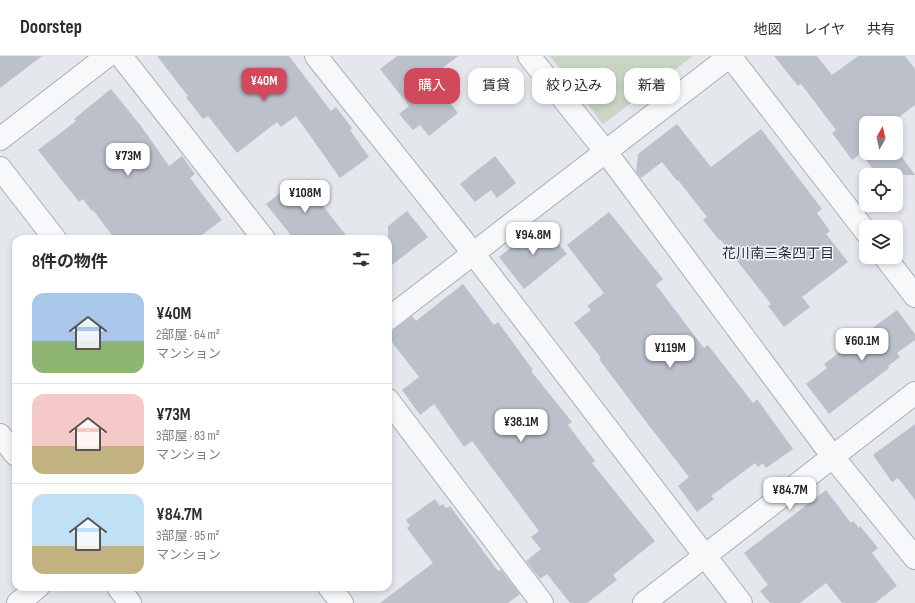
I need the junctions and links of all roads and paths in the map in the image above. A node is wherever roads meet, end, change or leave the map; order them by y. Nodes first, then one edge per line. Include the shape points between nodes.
1 (107, 56) edge
2 (121, 56) edge
3 (316, 56) edge
4 (529, 56) edge
5 (730, 56) edge
6 (0, 139) edge
7 (606, 152) junction
8 (0, 168) edge
9 (859, 223) edge
10 (52, 235) edge
11 (261, 235) edge
12 (473, 253) junction
13 (890, 264) edge
14 (915, 296) edge
15 (392, 316) edge
16 (915, 393) edge
17 (392, 405) edge
18 (0, 435) edge
19 (12, 450) edge
20 (833, 457) junction
21 (705, 556) junction
22 (915, 558) edge
23 (33, 591) edge
24 (121, 591) edge
25 (332, 591) edge
26 (18, 603) edge
27 (130, 603) edge
28 (342, 603) edge
29 (542, 603) edge
30 (644, 603) edge
31 (741, 603) edge

1 - 6 street
2 - 11 street
3 - 12 street
4 - 7 street
5 - 7 street
5 - 9 street
7 - 12 street
7 - 20 street
8 - 10 street
12 - 15 street
12 - 21 street
13 - 14 street
16 - 20 street
17 - 29 street
18 - 19 street
20 - 21 street
20 - 22 street
21 - 30 street
21 - 31 street
23 - 26 street
24 - 27 street
25 - 28 street

